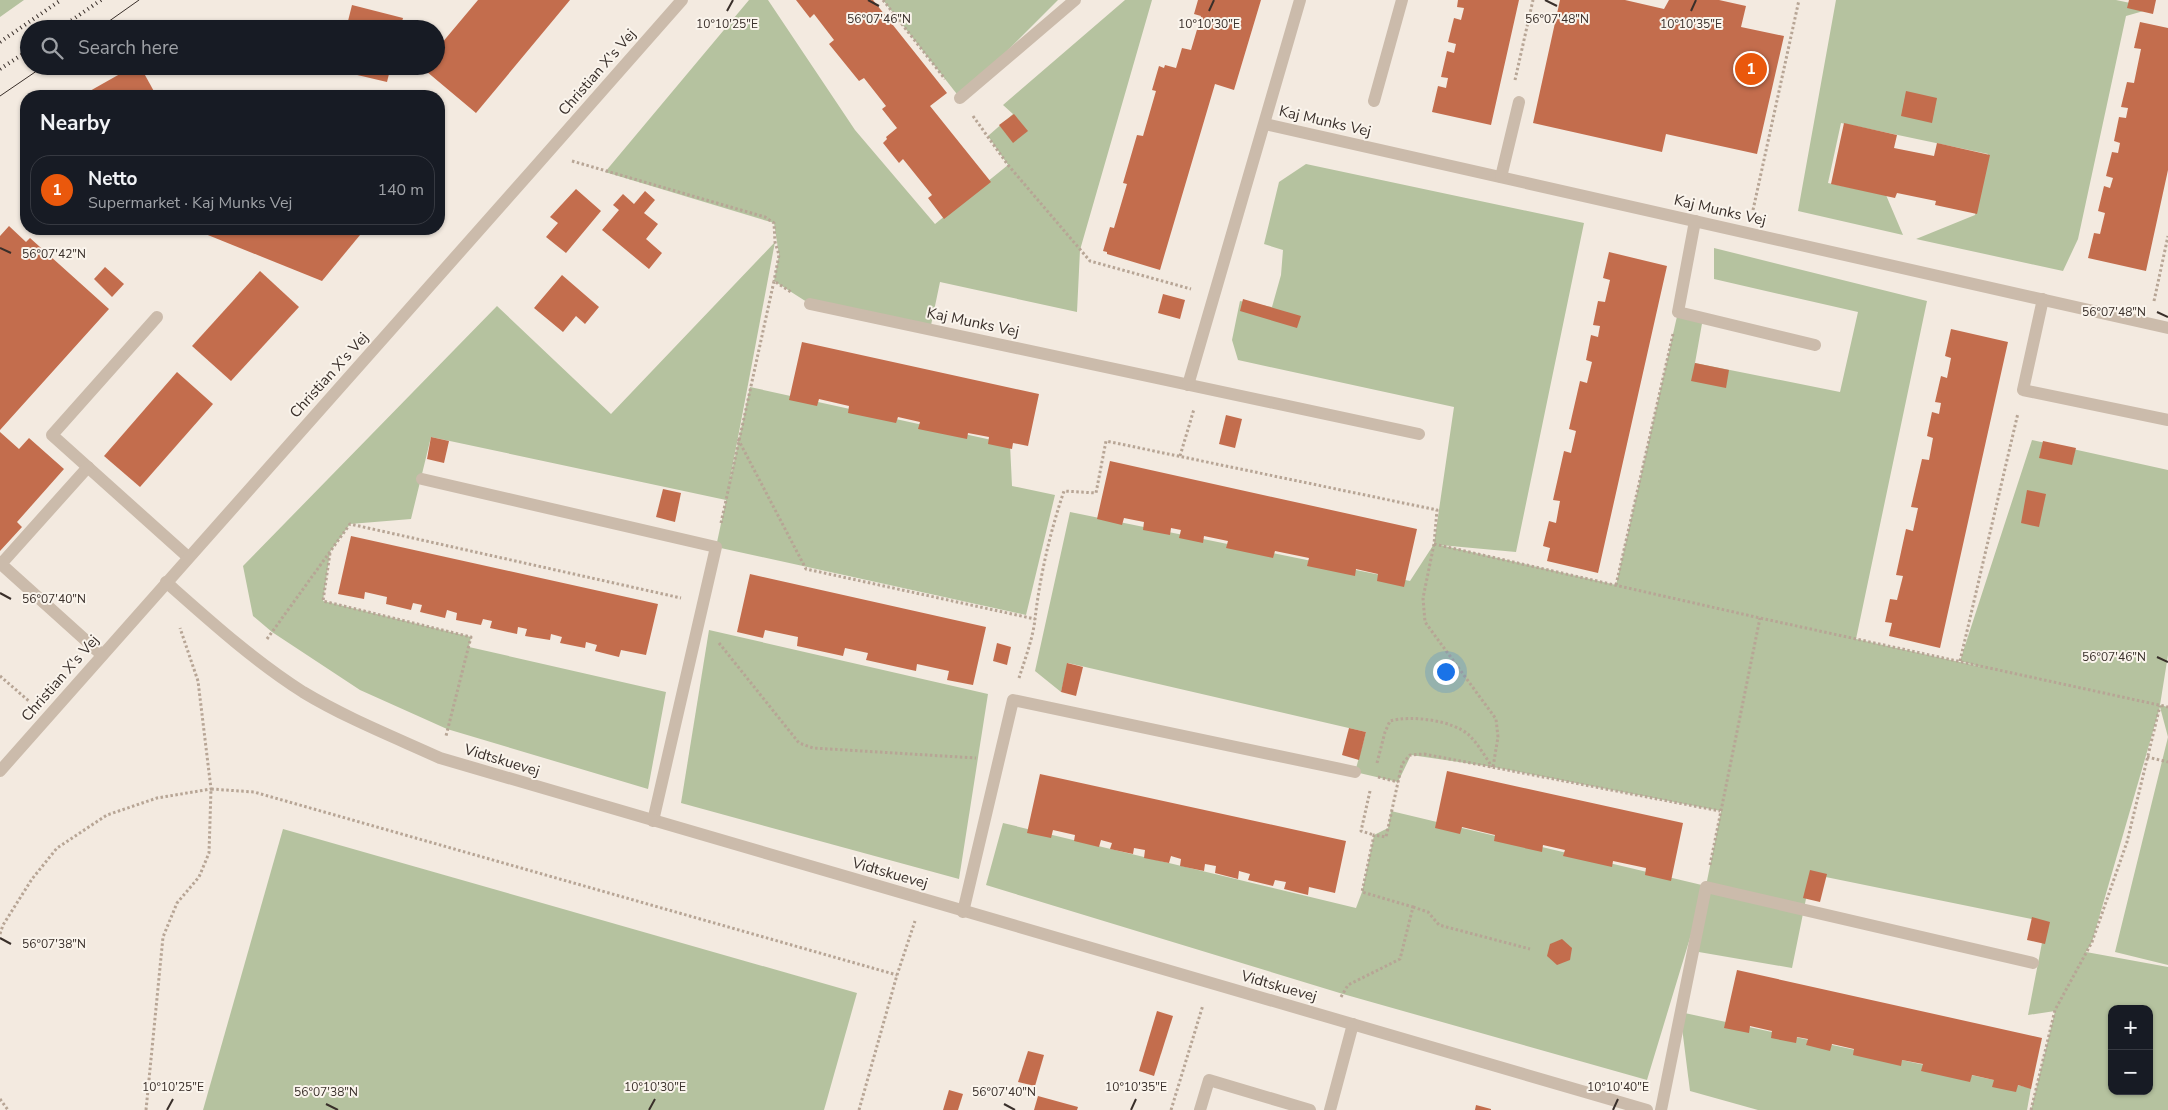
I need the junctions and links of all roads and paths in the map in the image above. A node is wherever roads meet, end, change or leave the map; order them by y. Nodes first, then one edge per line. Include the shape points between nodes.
1 (682, 0) edge
2 (883, 0) edge
3 (1075, 0) edge
4 (1300, 0) edge
5 (1402, 0) edge
6 (1533, 0) edge
7 (1799, 0) edge
8 (960, 98) junction
9 (1374, 102) dead end
10 (1519, 102) joint
11 (1265, 124) junction
12 (548, 153) junction
13 (1501, 177) junction
14 (1695, 221) junction
15 (1748, 233) junction
16 (2168, 236) edge
17 (774, 281) junction
18 (1213, 295) junction
19 (2043, 300) junction
20 (810, 304) joint
21 (1678, 312) junction
22 (157, 318) dead end
23 (2149, 324) junction
24 (2168, 328) edge
25 (1815, 345) dead end
26 (1194, 386) junction
27 (2024, 390) junction
28 (2168, 420) edge
29 (1419, 434) dead end
30 (738, 439) junction
31 (1180, 456) junction
32 (88, 467) junction
33 (422, 479) dead end
34 (1434, 544) junction
35 (716, 547) junction
36 (330, 552) junction
37 (188, 557) junction
38 (166, 582) junction
39 (1616, 585) junction
40 (703, 603) junction
41 (1760, 618) junction
42 (700, 619) junction
43 (1035, 619) junction
44 (180, 627) dead end
45 (272, 632) dead end
46 (102, 655) junction
47 (1960, 661) junction
48 (0, 676) edge
49 (1013, 700) junction
50 (2160, 706) junction
51 (2168, 707) edge
52 (47, 717) junction
53 (2147, 757) junction
54 (440, 758) junction
55 (999, 759) junction
56 (2168, 762) edge
57 (1493, 767) junction
58 (1376, 768) dead end
59 (0, 770) edge
60 (1355, 772) dead end
61 (1374, 776) dead end
62 (1398, 782) junction
63 (1372, 786) dead end
64 (211, 788) junction
65 (1720, 812) junction
66 (653, 821) junction
67 (1374, 835) junction
68 (1706, 887) junction
69 (923, 900) junction
70 (1413, 907) junction
71 (963, 912) junction
72 (0, 934) edge
73 (1530, 949) dead end
74 (2033, 963) dead end
75 (897, 975) junction
76 (1210, 983) junction
77 (1329, 1018) junction
78 (1353, 1024) junction
79 (0, 1098) edge
80 (8, 1110) edge
81 (146, 1110) edge
82 (858, 1110) edge
83 (1172, 1110) edge
84 (1200, 1110) edge
85 (1310, 1110) edge
86 (1330, 1110) edge
87 (1647, 1110) edge
88 (1661, 1110) edge
89 (2031, 1110) edge

1 - 12 street, Christian X's Vej
2 - 8 path
3 - 8 street
4 - 11 street, Kaj Munks Vej
5 - 9 street
6 - 10 path via 1512,91
7 - 15 path
8 - 18 path via 1008,165 1090,261
10 - 13 street
11 - 13 street, Kaj Munks Vej
11 - 18 street, Kaj Munks Vej
12 - 17 path via 765,217 774,223 779,255
12 - 37 street, Christian X's Vej
13 - 14 street, Kaj Munks Vej
14 - 15 street, Kaj Munks Vej
14 - 21 street
15 - 19 street, Kaj Munks Vej
16 - 23 path
17 - 20 path
17 - 30 path
18 - 26 street, Kaj Munks Vej
19 - 23 street, Kaj Munks Vej
19 - 27 street
20 - 26 street, Kaj Munks Vej
21 - 25 street
21 - 39 path
22 - 32 street via 52,435
23 - 24 street, Kaj Munks Vej
26 - 29 street, Kaj Munks Vej
26 - 31 path
27 - 28 street
27 - 47 path
30 - 35 path
30 - 43 path via 806,569
31 - 34 path via 1437,510
31 - 43 path via 1106,441 1096,493 1064,491
32 - 37 street
32 - 46 street via 1,564
33 - 35 street
34 - 39 path
34 - 57 path via 1423,598 1425,622 1496,719 1498,737
35 - 40 street
36 - 40 path via 350,524
36 - 45 path
36 - 54 path via 323,601 471,637
37 - 38 street, Christian X's Vej
38 - 46 street, Christian X's Vej
38 - 54 street, Vidtskuevej via 253,658 304,692 363,724
39 - 41 path
40 - 42 street
41 - 47 path
41 - 65 path
42 - 55 path via 799,742 813,748
42 - 66 street
43 - 49 path
44 - 64 path via 198,681
46 - 52 street, Christian X's Vej
47 - 50 path
48 - 52 path
49 - 55 street
49 - 60 street
50 - 51 path
50 - 53 path
52 - 59 street, Christian X's Vej
53 - 56 path
53 - 89 path via 2127,842 2092,942 2055,1010
54 - 66 street, Vidtskuevej
55 - 71 street
57 - 58 path via 1468,734 1428,719 1404,717 1390,721
57 - 62 path via 1424,754 1410,755 1402,764
57 - 65 path
61 - 62 path
62 - 67 path via 1386,837
63 - 67 path via 1361,831
64 - 72 path via 158,798 107,815 57,848 32,878
64 - 75 path via 254,792
64 - 81 path via 209,853 199,877 177,903 163,937
65 - 68 path
66 - 69 street, Vidtskuevej
67 - 70 path via 1362,892
68 - 74 street
68 - 88 street
69 - 71 street, Vidtskuevej
69 - 75 path
70 - 73 path via 1428,912 1439,925
70 - 77 path via 1400,960 1348,985
71 - 76 street, Vidtskuevej
75 - 82 path
76 - 77 street, Vidtskuevej
76 - 83 path
77 - 78 street, Vidtskuevej
78 - 86 street
78 - 87 street, Vidtskuevej
79 - 80 path
84 - 85 street via 1209,1080

